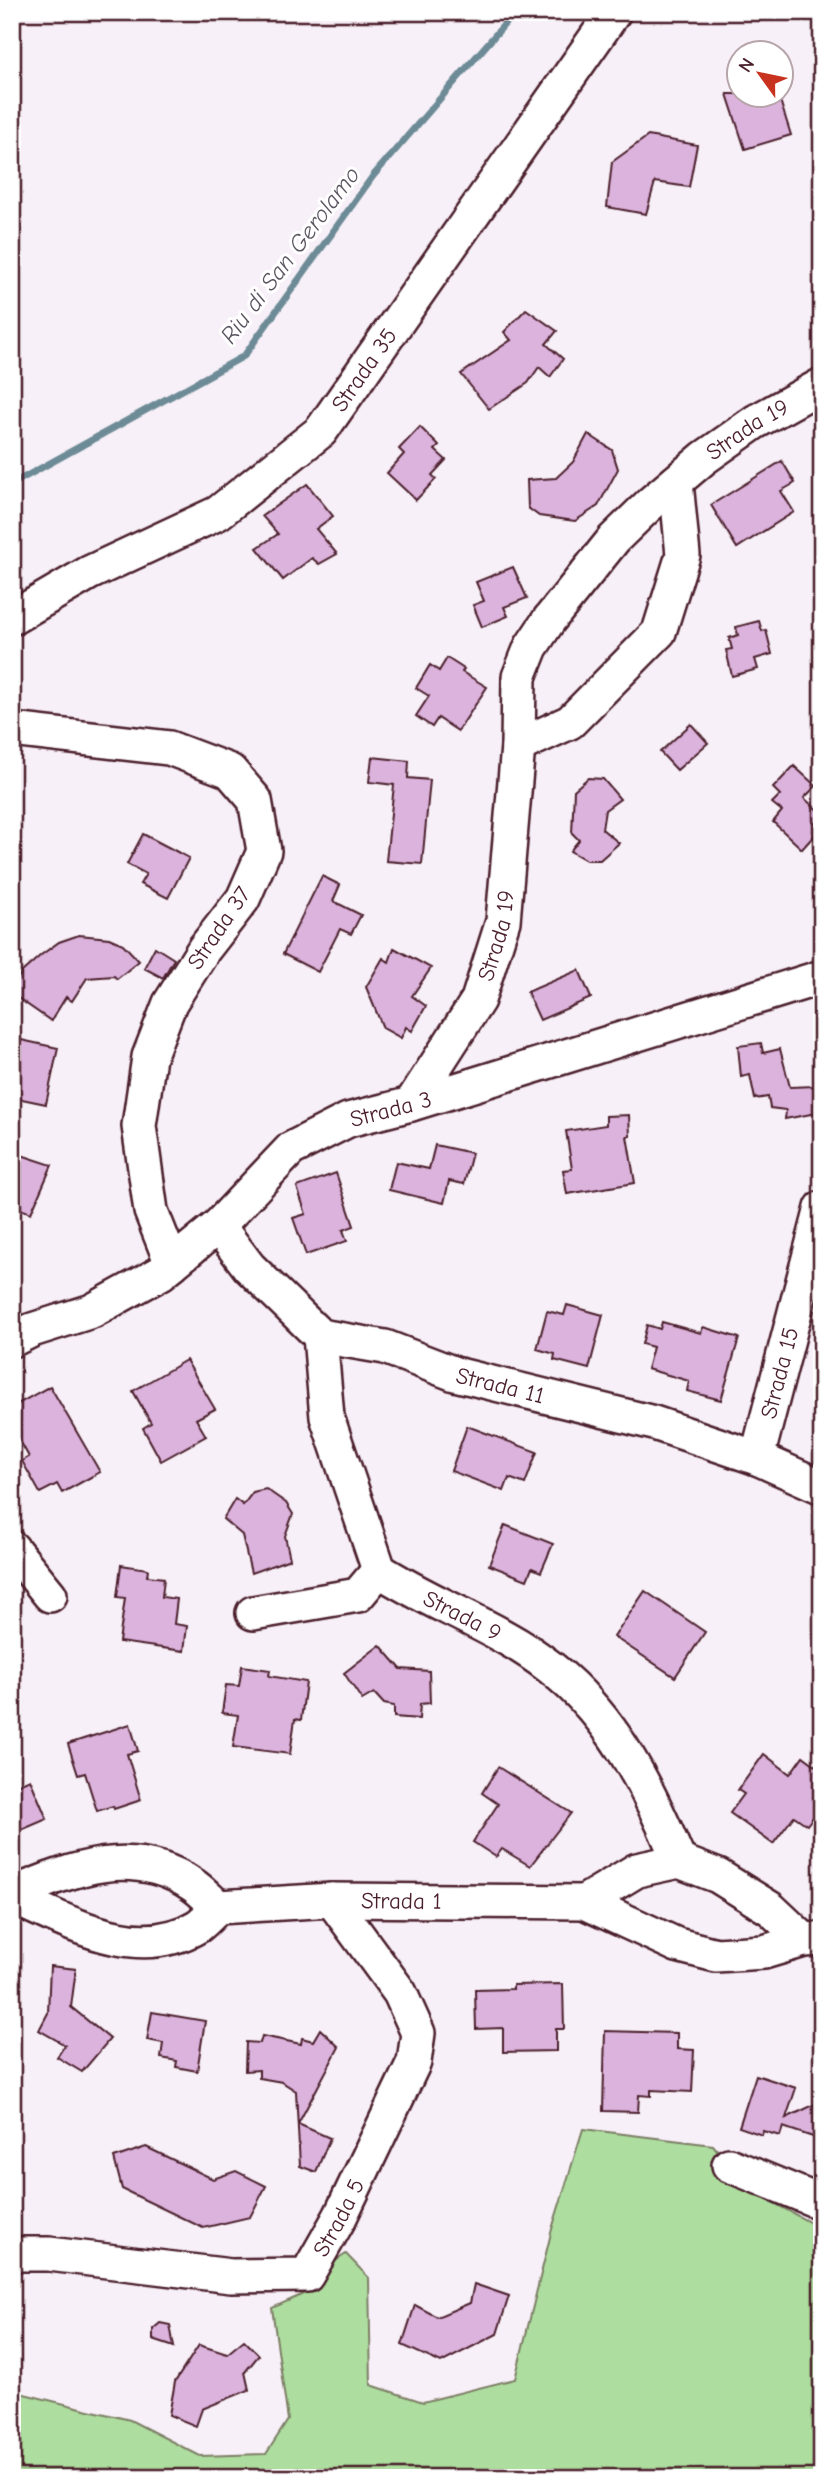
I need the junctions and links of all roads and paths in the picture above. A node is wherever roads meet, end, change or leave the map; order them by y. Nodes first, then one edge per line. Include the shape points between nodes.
1 (614, 12) edge
2 (822, 385) edge
3 (676, 482) junction
4 (12, 618) edge
5 (12, 730) edge
6 (518, 746) junction
7 (822, 977) edge
8 (411, 1104) junction
9 (822, 1208) edge
10 (218, 1226) junction
11 (172, 1264) junction
12 (320, 1336) junction
13 (12, 1340) edge
14 (757, 1458) junction
15 (822, 1487) edge
16 (12, 1548) edge
17 (379, 1570) junction
18 (50, 1595) dead end
19 (253, 1613) dead end
20 (679, 1861) junction
21 (12, 1895) edge
22 (332, 1900) junction
23 (584, 1902) junction
24 (218, 1907) junction
25 (813, 1939) edge
26 (729, 2165) dead end
27 (822, 2203) edge
28 (12, 2254) edge

1 - 4 street, Strada 35 via 321,432 218,513 89,573
2 - 3 street, Strada 19 via 755,422
3 - 6 street, Strada 19 via 614,539 531,647 519,677
3 - 6 street via 682,555 659,632 570,722
5 - 11 street, Strada 37 via 169,748 230,771 255,800 264,851 243,899 170,1003 149,1057 139,1126 151,1211
6 - 8 street, Strada 19 via 503,921 478,1000
7 - 8 street, Strada 3
8 - 10 street, Strada 3 via 348,1120 291,1149
9 - 14 street, Strada 15
10 - 11 street, Strada 3
10 - 12 street via 249,1267
11 - 13 street, Strada 3 via 92,1311
12 - 14 street, Strada 11 via 385,1347 455,1374 654,1423
12 - 17 street via 327,1417
14 - 15 street, Strada 11
16 - 18 street
17 - 19 street via 358,1595
17 - 20 street, Strada 9 via 508,1639 589,1704 622,1749
20 - 23 street via 637,1870
20 - 25 street, Strada 1 via 718,1875
21 - 24 street via 70,1871 119,1862 154,1866 193,1885
21 - 24 street via 88,1931 122,1940 171,1938 200,1925
22 - 23 street, Strada 1
22 - 24 street, Strada 1
22 - 28 street, Strada 5 via 400,1993 418,2033 414,2062 307,2275 231,2276 49,2254
23 - 25 street, Strada 1 via 677,1945 716,1955 764,1952
26 - 27 street

